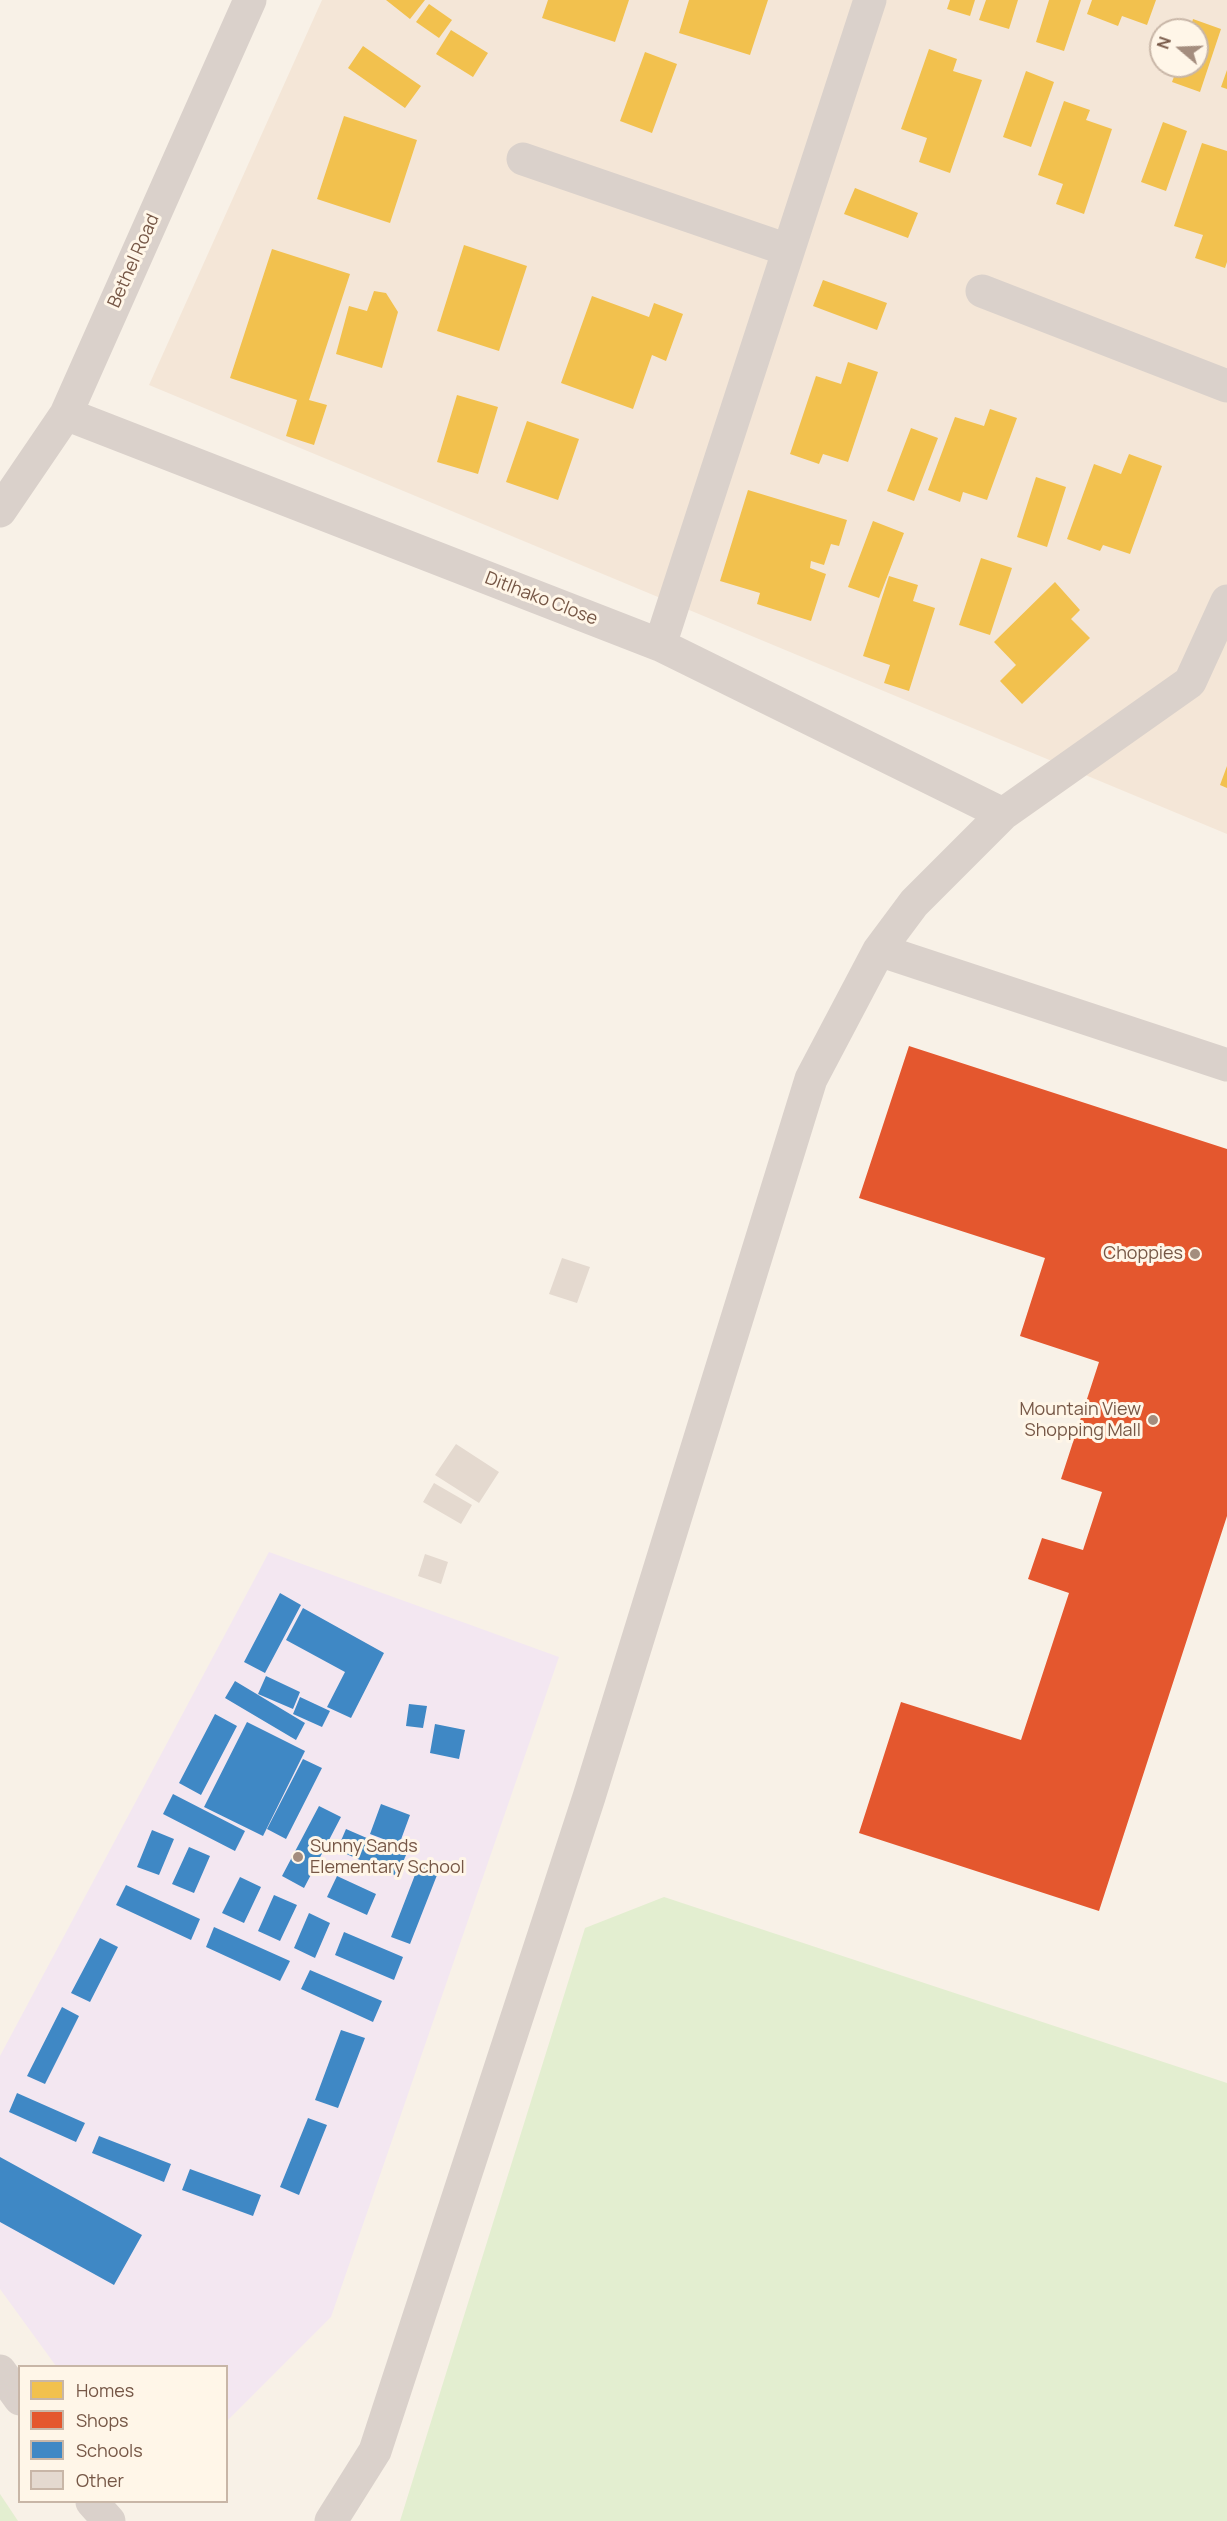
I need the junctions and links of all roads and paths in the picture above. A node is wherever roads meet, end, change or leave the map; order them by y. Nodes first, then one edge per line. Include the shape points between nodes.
1 (250, 0) edge
2 (870, 0) edge
3 (523, 159) dead end
4 (788, 250) junction
5 (982, 291) dead end
6 (1227, 386) edge
7 (66, 414) junction
8 (0, 511) edge
9 (1226, 607) edge
10 (660, 645) junction
11 (1003, 814) junction
12 (879, 950) junction
13 (1227, 1065) edge
14 (0, 2371) edge
15 (18, 2396) edge
16 (93, 2503) edge
17 (109, 2521) edge
18 (331, 2521) edge

1 - 7 street, Bethel Road
2 - 4 street
3 - 4 street
4 - 10 street
5 - 6 street
7 - 8 street, Bethel Road
7 - 10 street, Ditlhako Close
9 - 11 street via 1190,681
10 - 11 street, Ditlhako Close
11 - 12 street via 914,903
12 - 13 street
12 - 18 street via 811,1079 589,1797 375,2451
14 - 15 street
16 - 17 street

